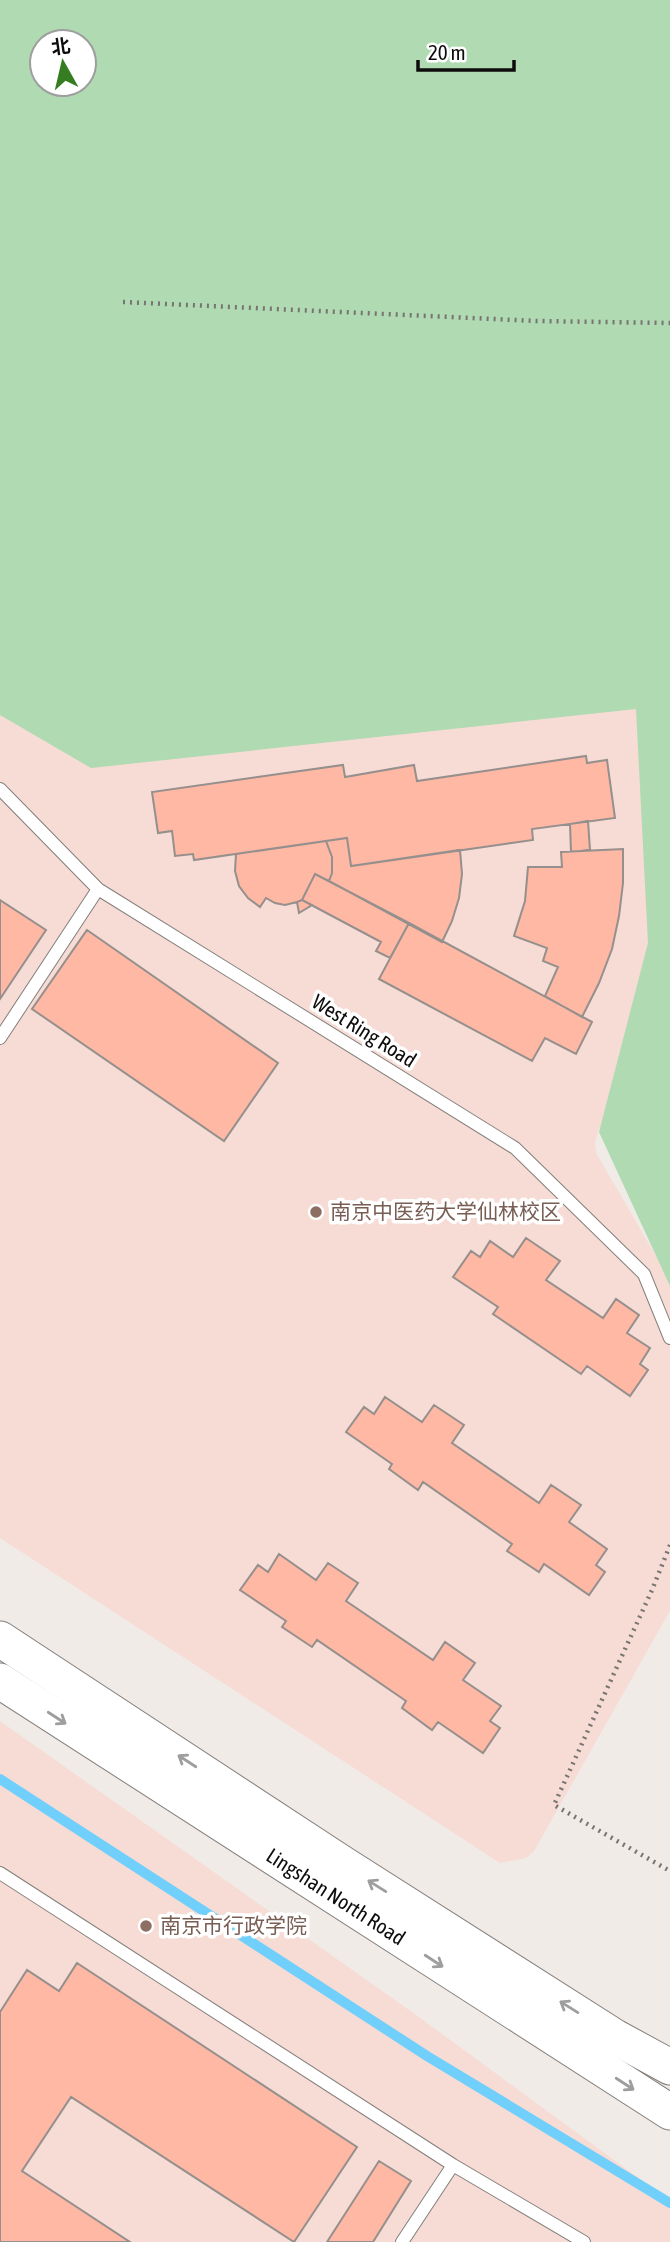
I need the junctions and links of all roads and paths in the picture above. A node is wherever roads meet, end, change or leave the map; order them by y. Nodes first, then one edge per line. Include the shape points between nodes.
1 (124, 302) dead end
2 (670, 323) edge
3 (0, 789) edge
4 (99, 888) junction
5 (0, 1038) edge
6 (670, 1338) edge
7 (670, 1545) edge
8 (0, 1639) edge
9 (0, 1681) edge
10 (670, 1871) edge
11 (0, 1873) edge
12 (670, 2067) edge
13 (670, 2112) edge
14 (453, 2165) junction
15 (402, 2242) edge
16 (584, 2242) edge

1 - 2 path
3 - 4 lane, West Ring Road
4 - 5 lane
4 - 6 lane, West Ring Road via 515,1147 644,1274
7 - 10 path via 554,1805
12 -> 8 main road, Lingshan North Road via 354,1871
9 -> 13 main road, Lingshan North Road
11 - 14 lane
14 - 15 lane
14 - 16 lane

